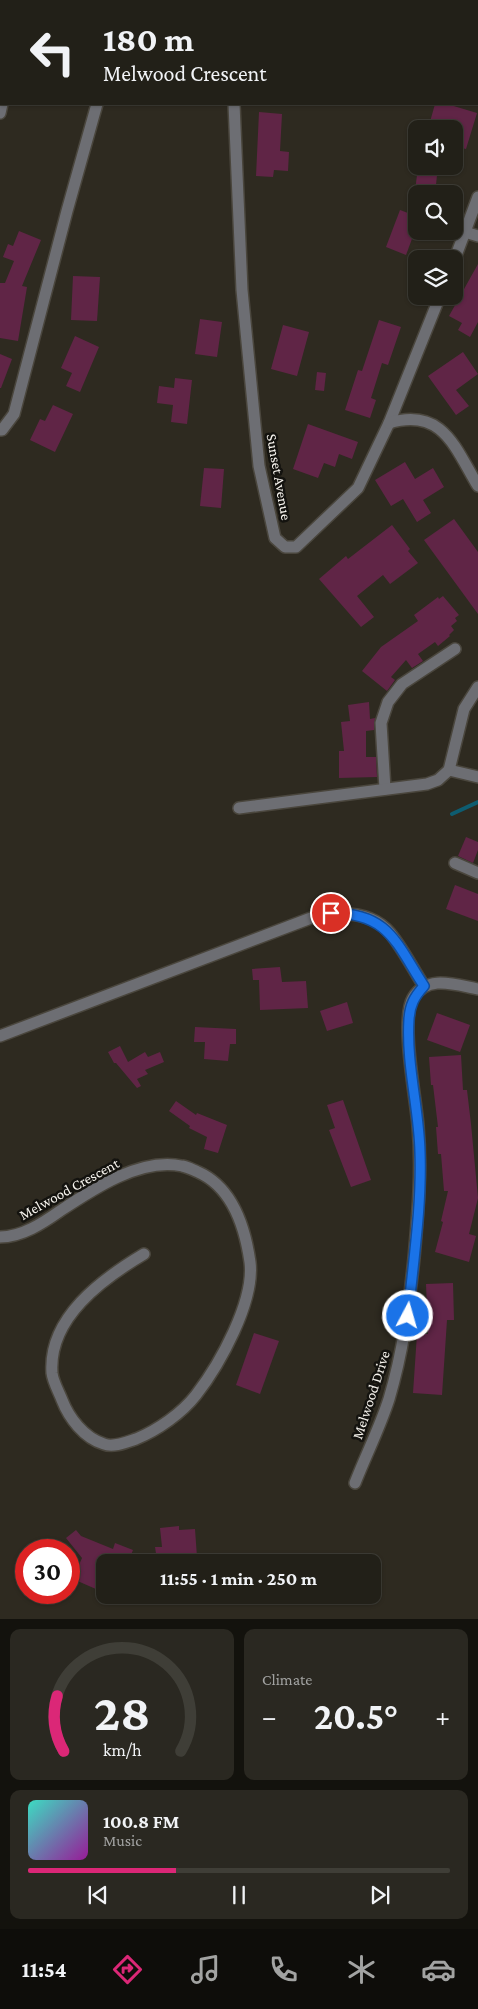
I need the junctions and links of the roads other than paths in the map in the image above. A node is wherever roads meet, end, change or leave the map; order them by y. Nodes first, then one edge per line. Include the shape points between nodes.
1 (97, 105) edge
2 (234, 105) edge
3 (478, 197) edge
4 (465, 232) junction
5 (478, 236) edge
6 (458, 250) edge
7 (436, 305) edge
8 (389, 423) junction
9 (0, 430) edge
10 (478, 486) edge
11 (455, 649) dead end
12 (478, 688) edge
13 (449, 770) junction
14 (478, 777) edge
15 (386, 789) junction
16 (239, 808) dead end
17 (455, 863) dead end
18 (478, 873) edge
19 (424, 986) junction
20 (478, 989) edge
21 (0, 1036) edge
22 (0, 1237) edge
23 (144, 1254) dead end
24 (355, 1483) dead end

1 - 9 street via 14,414
2 - 8 street, Sunset Avenue via 242,290 259,466 275,538 285,546 296,547 358,488
3 - 4 street
4 - 5 street
4 - 6 street
7 - 8 street, Sunset Avenue
8 - 10 street via 405,418 422,420 444,431
11 - 15 street via 402,684 388,702 380,723
12 - 13 street via 464,709
13 - 14 street
13 - 15 street via 438,780 427,784
15 - 16 street
17 - 18 street
19 - 20 street via 442,982
19 - 21 street via 390,932 358,915 331,913
19 - 24 street, Melwood Drive via 412,999 409,1018 420,1152 420,1199 408,1316 401,1357 388,1401
22 - 23 street, Melwood Crescent via 29,1230 89,1192 139,1168 160,1165 183,1166 206,1176 223,1191 237,1213 246,1240 251,1273 245,1304 223,1353 196,1395 167,1421 143,1436 105,1445 75,1424 65,1408 52,1375 52,1350 66,1320 78,1306 109,1278

